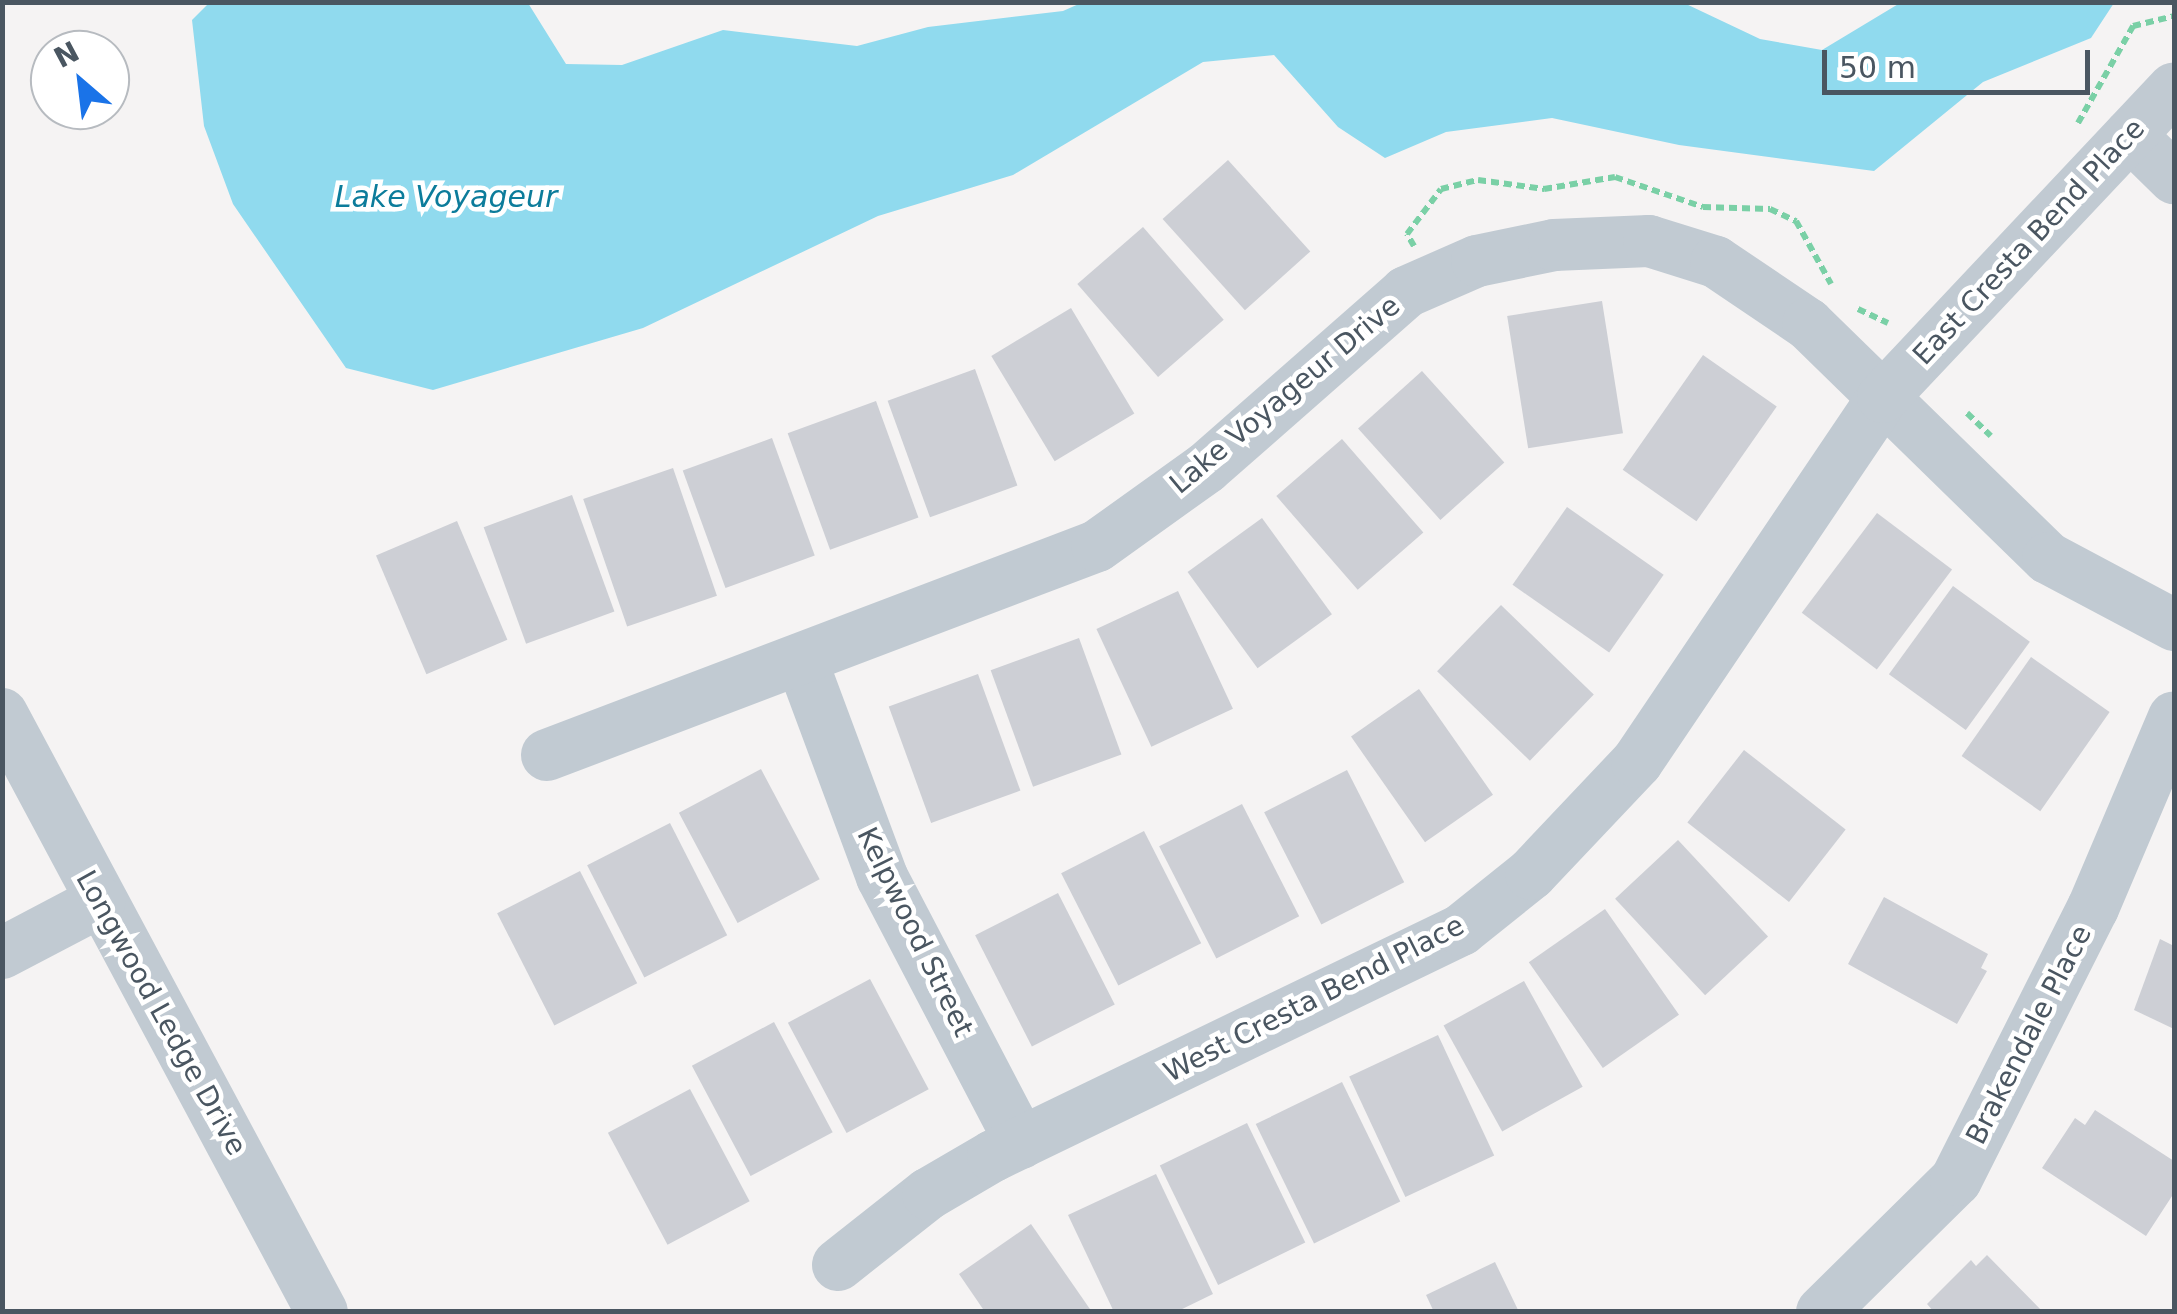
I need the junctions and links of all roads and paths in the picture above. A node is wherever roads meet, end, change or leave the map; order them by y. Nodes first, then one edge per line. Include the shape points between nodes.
1 (2174, 88) edge
2 (2130, 135) junction
3 (2174, 178) edge
4 (1883, 397) junction
5 (2174, 625) edge
6 (801, 660) junction
7 (2, 714) edge
8 (2174, 717) edge
9 (547, 755) dead end
10 (99, 902) junction
11 (2, 953) edge
12 (1021, 1143) junction
13 (838, 1266) dead end
14 (322, 1312) edge
15 (1822, 1312) edge

1 - 2 street, East Cresta Bend Place
2 - 3 street
2 - 4 street, East Cresta Bend Place
4 - 5 street, Lake Voyageur Drive via 2048,558
4 - 6 street, Lake Voyageur Drive via 1808,324 1716,262 1649,242 1554,245 1478,261 1406,292 1206,468 1097,546
4 - 12 street, West Cresta Bend Place via 1637,762 1531,874 1461,930
6 - 9 street, Lake Voyageur Drive
6 - 12 street, Kelpwood Street via 882,877
7 - 10 street, Longwood Ledge Drive
8 - 15 street, Brakendale Place via 2094,908 1956,1180
10 - 11 street
10 - 14 street, Longwood Ledge Drive via 193,1063
12 - 13 street, West Cresta Bend Place via 928,1194

